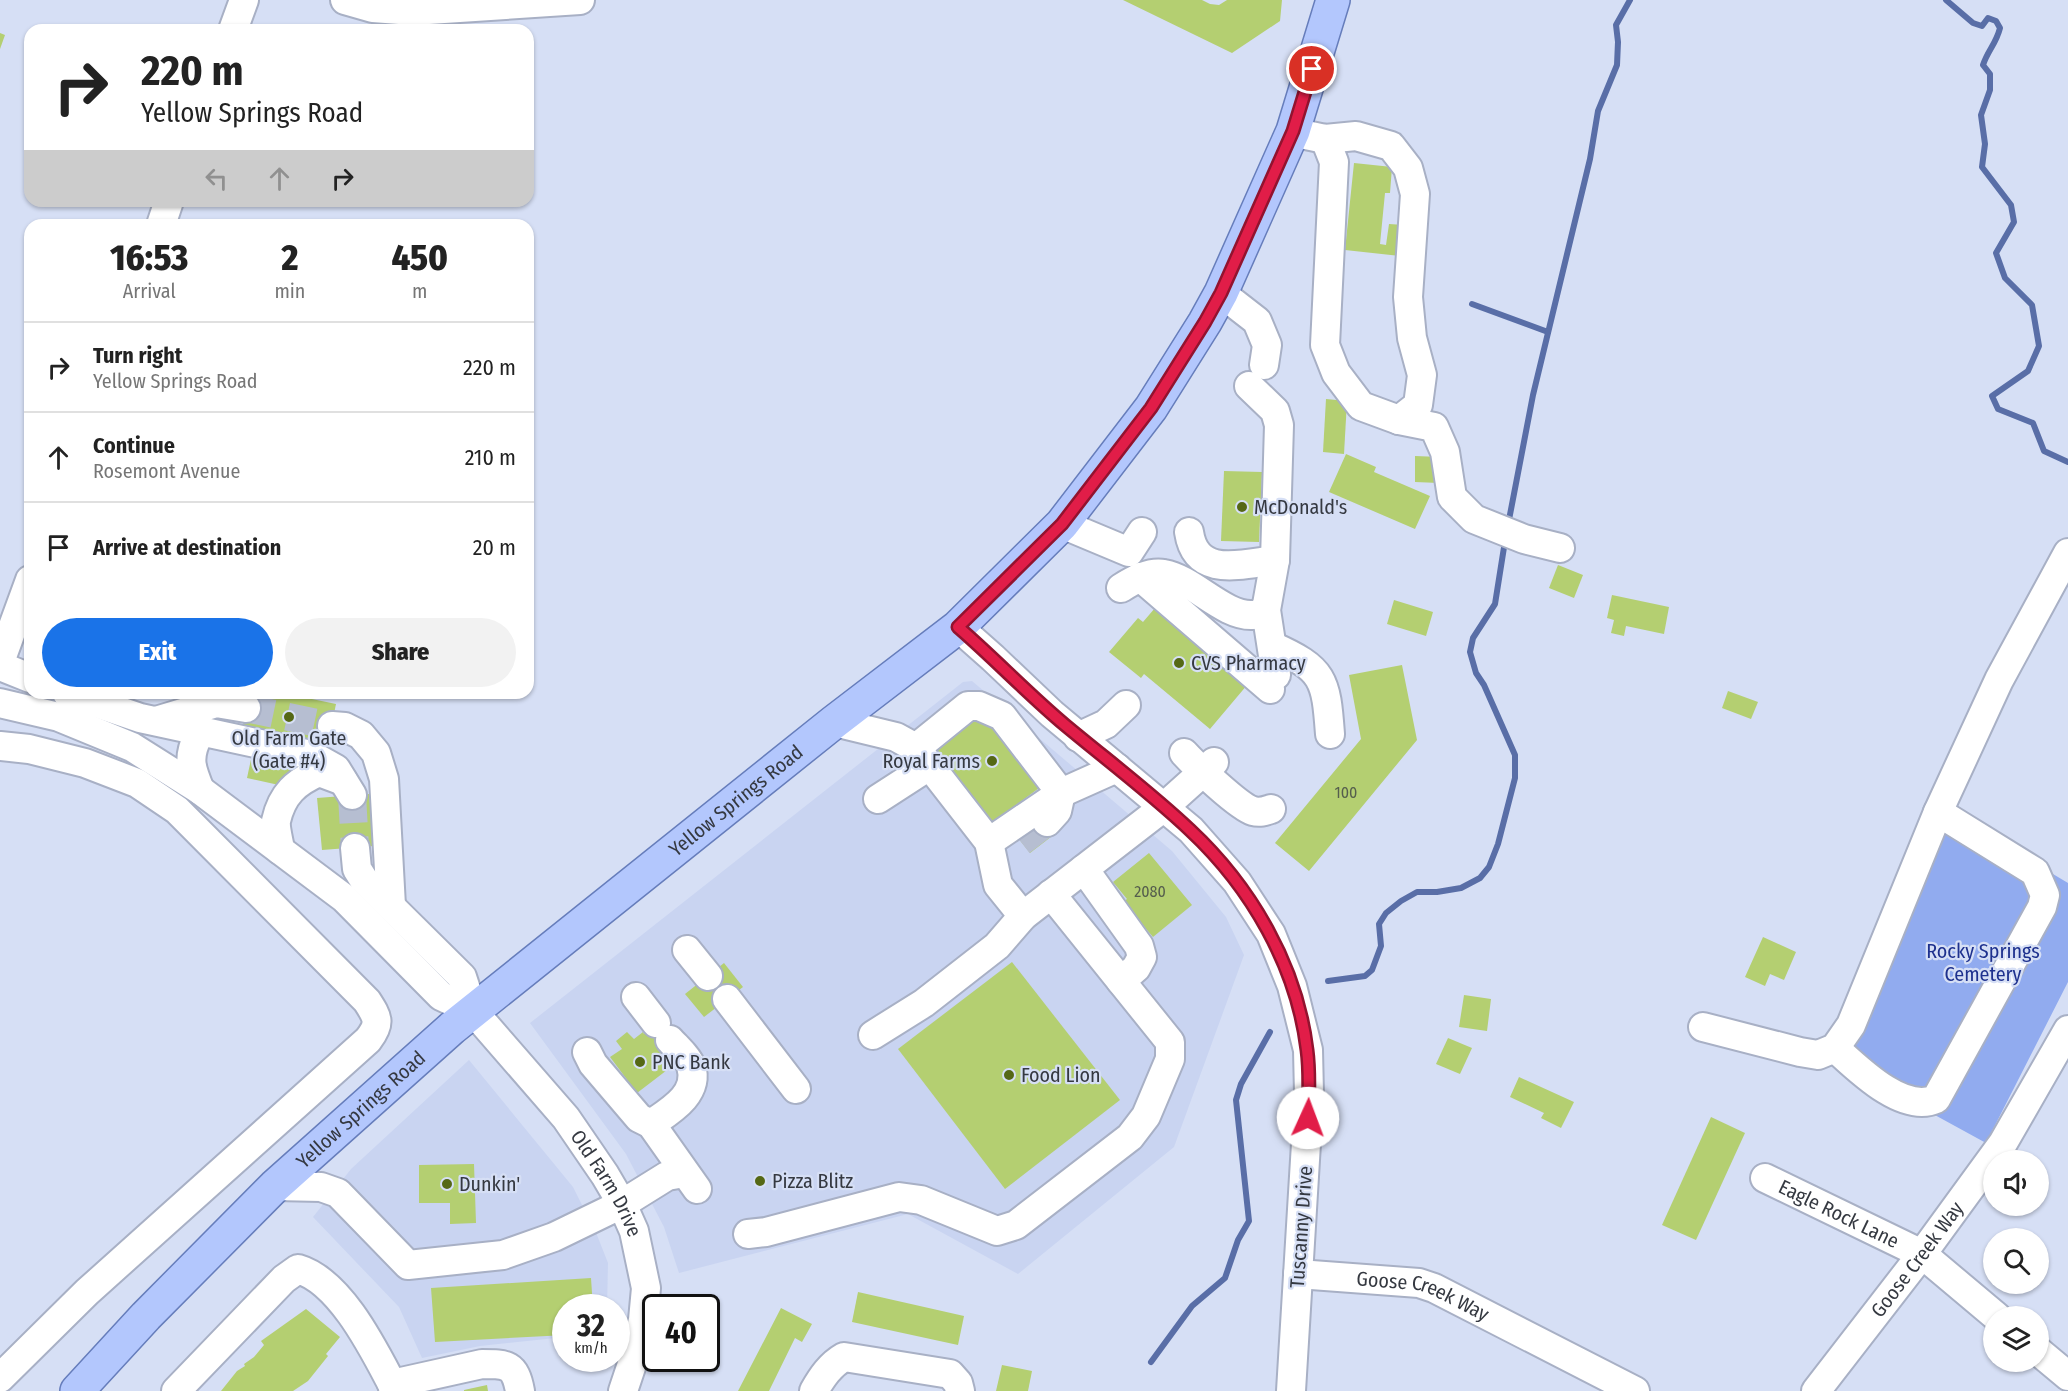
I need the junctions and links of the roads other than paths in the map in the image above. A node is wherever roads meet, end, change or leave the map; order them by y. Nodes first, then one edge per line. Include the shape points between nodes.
1 (244, 0) edge
2 (345, 0) edge
3 (580, 0) edge
4 (1333, 0) edge
5 (234, 24) edge
6 (1293, 131) junction
7 (1325, 139) junction
8 (1221, 293) junction
9 (1399, 420) junction
10 (1062, 524) junction
11 (1189, 532) dead end
12 (1560, 548) dead end
13 (2068, 554) edge
14 (1275, 560) junction
15 (1130, 582) junction
16 (24, 597) edge
17 (1266, 610) junction
18 (958, 627) junction
19 (1272, 646) junction
20 (0, 664) edge
21 (24, 675) edge
22 (85, 699) edge
23 (0, 703) edge
24 (1126, 705) dead end
25 (246, 708) tunnel mouth
26 (155, 722) junction
27 (834, 722) junction
28 (332, 726) tunnel mouth
29 (207, 733) junction
30 (1330, 734) dead end
31 (1078, 736) junction
32 (0, 746) edge
33 (923, 757) junction
34 (1117, 768) junction
35 (200, 790) junction
36 (1061, 793) junction
37 (878, 799) dead end
38 (1164, 807) junction
39 (1271, 809) dead end
40 (1938, 812) junction
41 (1047, 822) tunnel mouth
42 (1022, 842) tunnel mouth
43 (355, 848) tunnel mouth
44 (280, 850) junction
45 (991, 852) junction
46 (1084, 869) junction
47 (1051, 894) junction
48 (391, 906) junction
49 (1023, 916) junction
50 (687, 950) dead end
51 (708, 976) dead end
52 (1121, 981) junction
53 (636, 997) dead end
54 (727, 999) dead end
55 (473, 1011) junction
56 (1703, 1027) dead end
57 (2068, 1030) edge
58 (873, 1035) dead end
59 (1834, 1048) junction
60 (588, 1052) dead end
61 (796, 1089) dead end
62 (651, 1124) junction
63 (1765, 1178) dead end
64 (275, 1186) junction
65 (622, 1204) junction
66 (748, 1234) dead end
67 (1922, 1254) junction
68 (1298, 1274) junction
69 (1984, 1306) edge
70 (2049, 1360) edge
71 (2068, 1376) edge
72 (0, 1377) edge
73 (393, 1388) edge
74 (77, 1391) edge
75 (176, 1391) edge
76 (520, 1391) edge
77 (623, 1391) edge
78 (814, 1391) edge
79 (960, 1391) edge
80 (1291, 1391) edge
81 (1635, 1391) edge
82 (1816, 1391) edge

1 - 5 street
2 - 3 street via 373,8 413,11
4 - 6 main road, Yellow Springs Road
6 - 7 street
6 - 8 main road, Yellow Springs Road
7 - 9 street via 1334,162 1325,345 1336,373 1361,405
7 - 9 street via 1356,136 1391,146 1408,168 1415,194 1408,297 1412,338 1422,375 1418,405
8 - 10 main road, Yellow Springs Road via 1151,408
8 - 14 street via 1257,321 1267,345 1256,376 1279,425
9 - 12 street via 1434,427 1445,452 1452,497 1474,519
10 - 15 street via 1135,542
10 - 18 main road, Yellow Springs Road
11 - 14 street via 1195,551 1213,564
13 - 40 street via 1999,680
14 - 17 street
15 - 17 street via 1165,574 1242,614 1255,615
15 - 19 street via 1273,682
16 - 20 street
17 - 19 street
18 - 27 main road, Yellow Springs Road
18 - 31 street, Tuscanny Drive
19 - 30 street via 1315,670 1328,697
20 - 21 street
22 - 26 street
23 - 35 street via 59,717 132,747
24 - 31 street via 1106,724
25 - 26 street via 216,703
26 - 29 street
27 - 33 street via 896,737
27 - 55 main road, Yellow Springs Road
28 - 48 street via 361,735 376,753 384,779
29 - 35 street via 198,736 191,750 192,770
29 - 44 street via 310,755 336,769 348,788 319,772 300,781 284,798 276,822
31 - 34 street, Tuscanny Drive
32 - 72 street via 85,762 137,783 177,810 367,1001 377,1016 376,1029 368,1040 87,1292
33 - 36 street via 968,706 979,706 1002,716
33 - 37 street
33 - 45 street
34 - 36 street
34 - 38 street, Tuscanny Drive
35 - 44 street
36 - 41 street via 1057,811
36 - 45 street
38 - 39 street via 1200,763 1251,811
38 - 46 street
38 - 68 street, Tuscanny Drive via 1191,830 1237,882 1271,934 1292,986 1308,1050 1309,1094
40 - 59 street via 1851,1025
40 - 59 street via 2035,872 2044,895 2042,907 1936,1099 1912,1102 1897,1095
42 - 45 street
43 - 48 street via 357,869
44 - 55 street via 344,898 441,996
45 - 49 street via 998,885
46 - 47 street
46 - 52 street via 1139,946 1142,957
47 - 49 street
47 - 52 street
48 - 55 street via 462,977
49 - 58 street via 998,946 924,1003
50 - 51 street
52 - 66 street via 1170,1042 1170,1059 1146,1116 1130,1137 1016,1225 997,1231 921,1200 898,1197 766,1233
53 - 62 street via 691,1065 688,1095
54 - 61 street
55 - 64 main road, Yellow Springs Road
55 - 65 street, Old Farm Drive via 566,1118
56 - 59 street via 1818,1055
57 - 67 street, Goose Creek Way via 2003,1143
60 - 62 street via 593,1064 639,1118
62 - 65 street via 690,1181 667,1176
63 - 67 street, Eagle Rock Lane
64 - 65 street via 321,1187 338,1193 408,1265 503,1255 554,1237
64 - 74 main road, Yellow Springs Road
65 - 77 street, Old Farm Drive via 634,1231 646,1288 643,1320
67 - 69 street, Eagle Rock Lane
67 - 82 street, Goose Creek Way
68 - 80 street, Tuscanny Drive
68 - 81 street, Goose Creek Way via 1419,1283 1434,1288
70 - 71 street
73 - 75 street via 364,1331 322,1280 298,1269
73 - 76 street via 482,1364 496,1364 507,1366 517,1376
78 - 79 street via 835,1362 844,1357 950,1374

